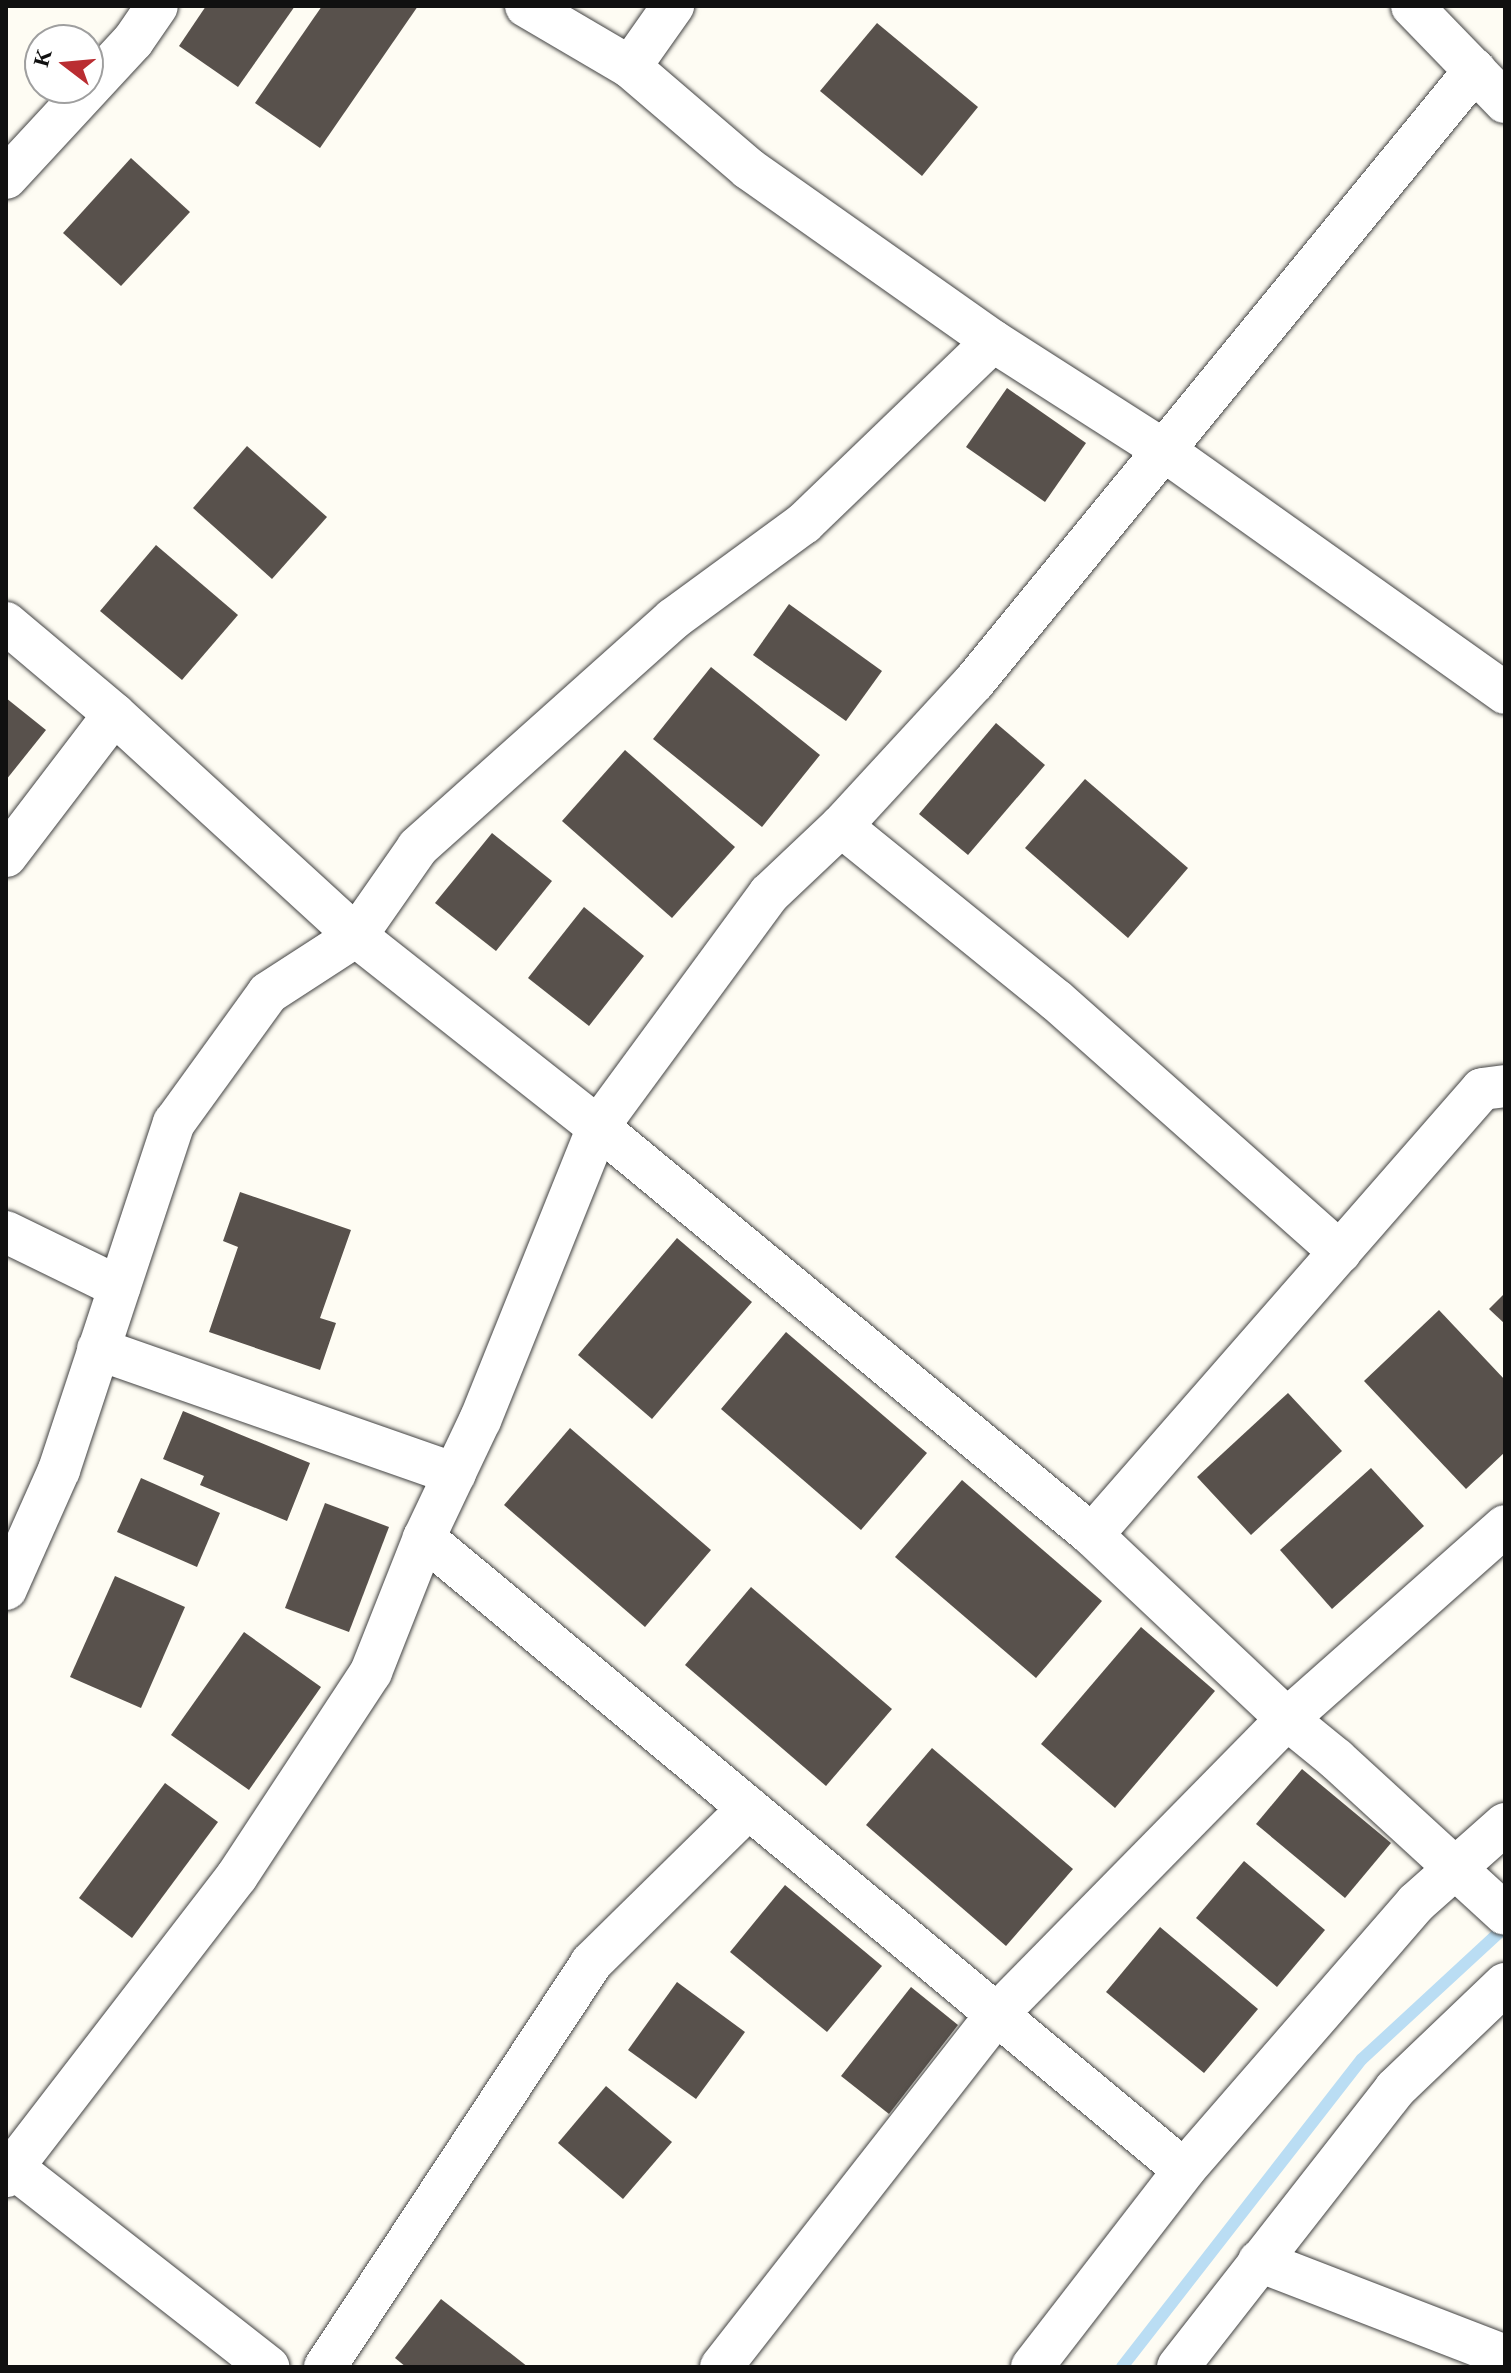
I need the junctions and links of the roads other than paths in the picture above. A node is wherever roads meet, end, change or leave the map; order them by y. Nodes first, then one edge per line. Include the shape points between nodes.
1 (157, 6) edge
2 (526, 6) edge
3 (673, 6) edge
4 (1412, 6) edge
5 (630, 67) junction
6 (1475, 70) junction
7 (1505, 102) edge
8 (6, 178) edge
9 (993, 341) junction
10 (1162, 449) junction
11 (6, 623) edge
12 (1505, 693) edge
13 (114, 714) junction
14 (841, 826) junction
15 (6, 856) edge
16 (356, 936) junction
17 (1505, 1086) edge
18 (598, 1127) junction
19 (6, 1232) edge
20 (1340, 1252) junction
21 (119, 1287) junction
22 (98, 1349) junction
23 (455, 1474) junction
24 (1505, 1526) edge
25 (1092, 1535) junction
26 (424, 1538) junction
27 (6, 1589) edge
28 (1287, 1719) junction
29 (749, 1808) junction
30 (1505, 1824) edge
31 (1455, 1868) junction
32 (1505, 1914) edge
33 (1505, 1984) edge
34 (997, 2014) junction
35 (8, 2168) edge
36 (1184, 2170) junction
37 (1259, 2261) junction
38 (1505, 2356) edge
39 (268, 2367) edge
40 (325, 2367) edge
41 (721, 2367) edge
42 (1032, 2367) edge
43 (1178, 2367) edge

1 - 8 street via 133,41
2 - 5 street
3 - 5 street
4 - 6 street
5 - 9 street via 749,169
6 - 7 street
6 - 10 street
9 - 10 street
9 - 16 street via 804,523 673,619 418,847
10 - 12 street
10 - 14 street via 974,682
11 - 13 street
13 - 15 street
13 - 16 street
14 - 18 street via 769,894
14 - 20 street via 1056,1000
16 - 18 street
16 - 21 street via 268,993 174,1123
17 - 20 street via 1482,1089
18 - 23 street
18 - 25 street
19 - 21 street
20 - 25 street
21 - 22 street
22 - 23 street
22 - 27 street via 59,1470
23 - 26 street
24 - 28 street
25 - 28 street
26 - 29 street
26 - 35 street via 371,1672 237,1876
28 - 31 street
28 - 34 street
29 - 34 street
29 - 40 street via 591,1963
30 - 31 street
31 - 32 street
31 - 36 street via 1416,1903
33 - 37 street via 1395,2089
34 - 36 street
34 - 41 street
35 - 39 street
36 - 42 street
37 - 38 street
37 - 43 street

